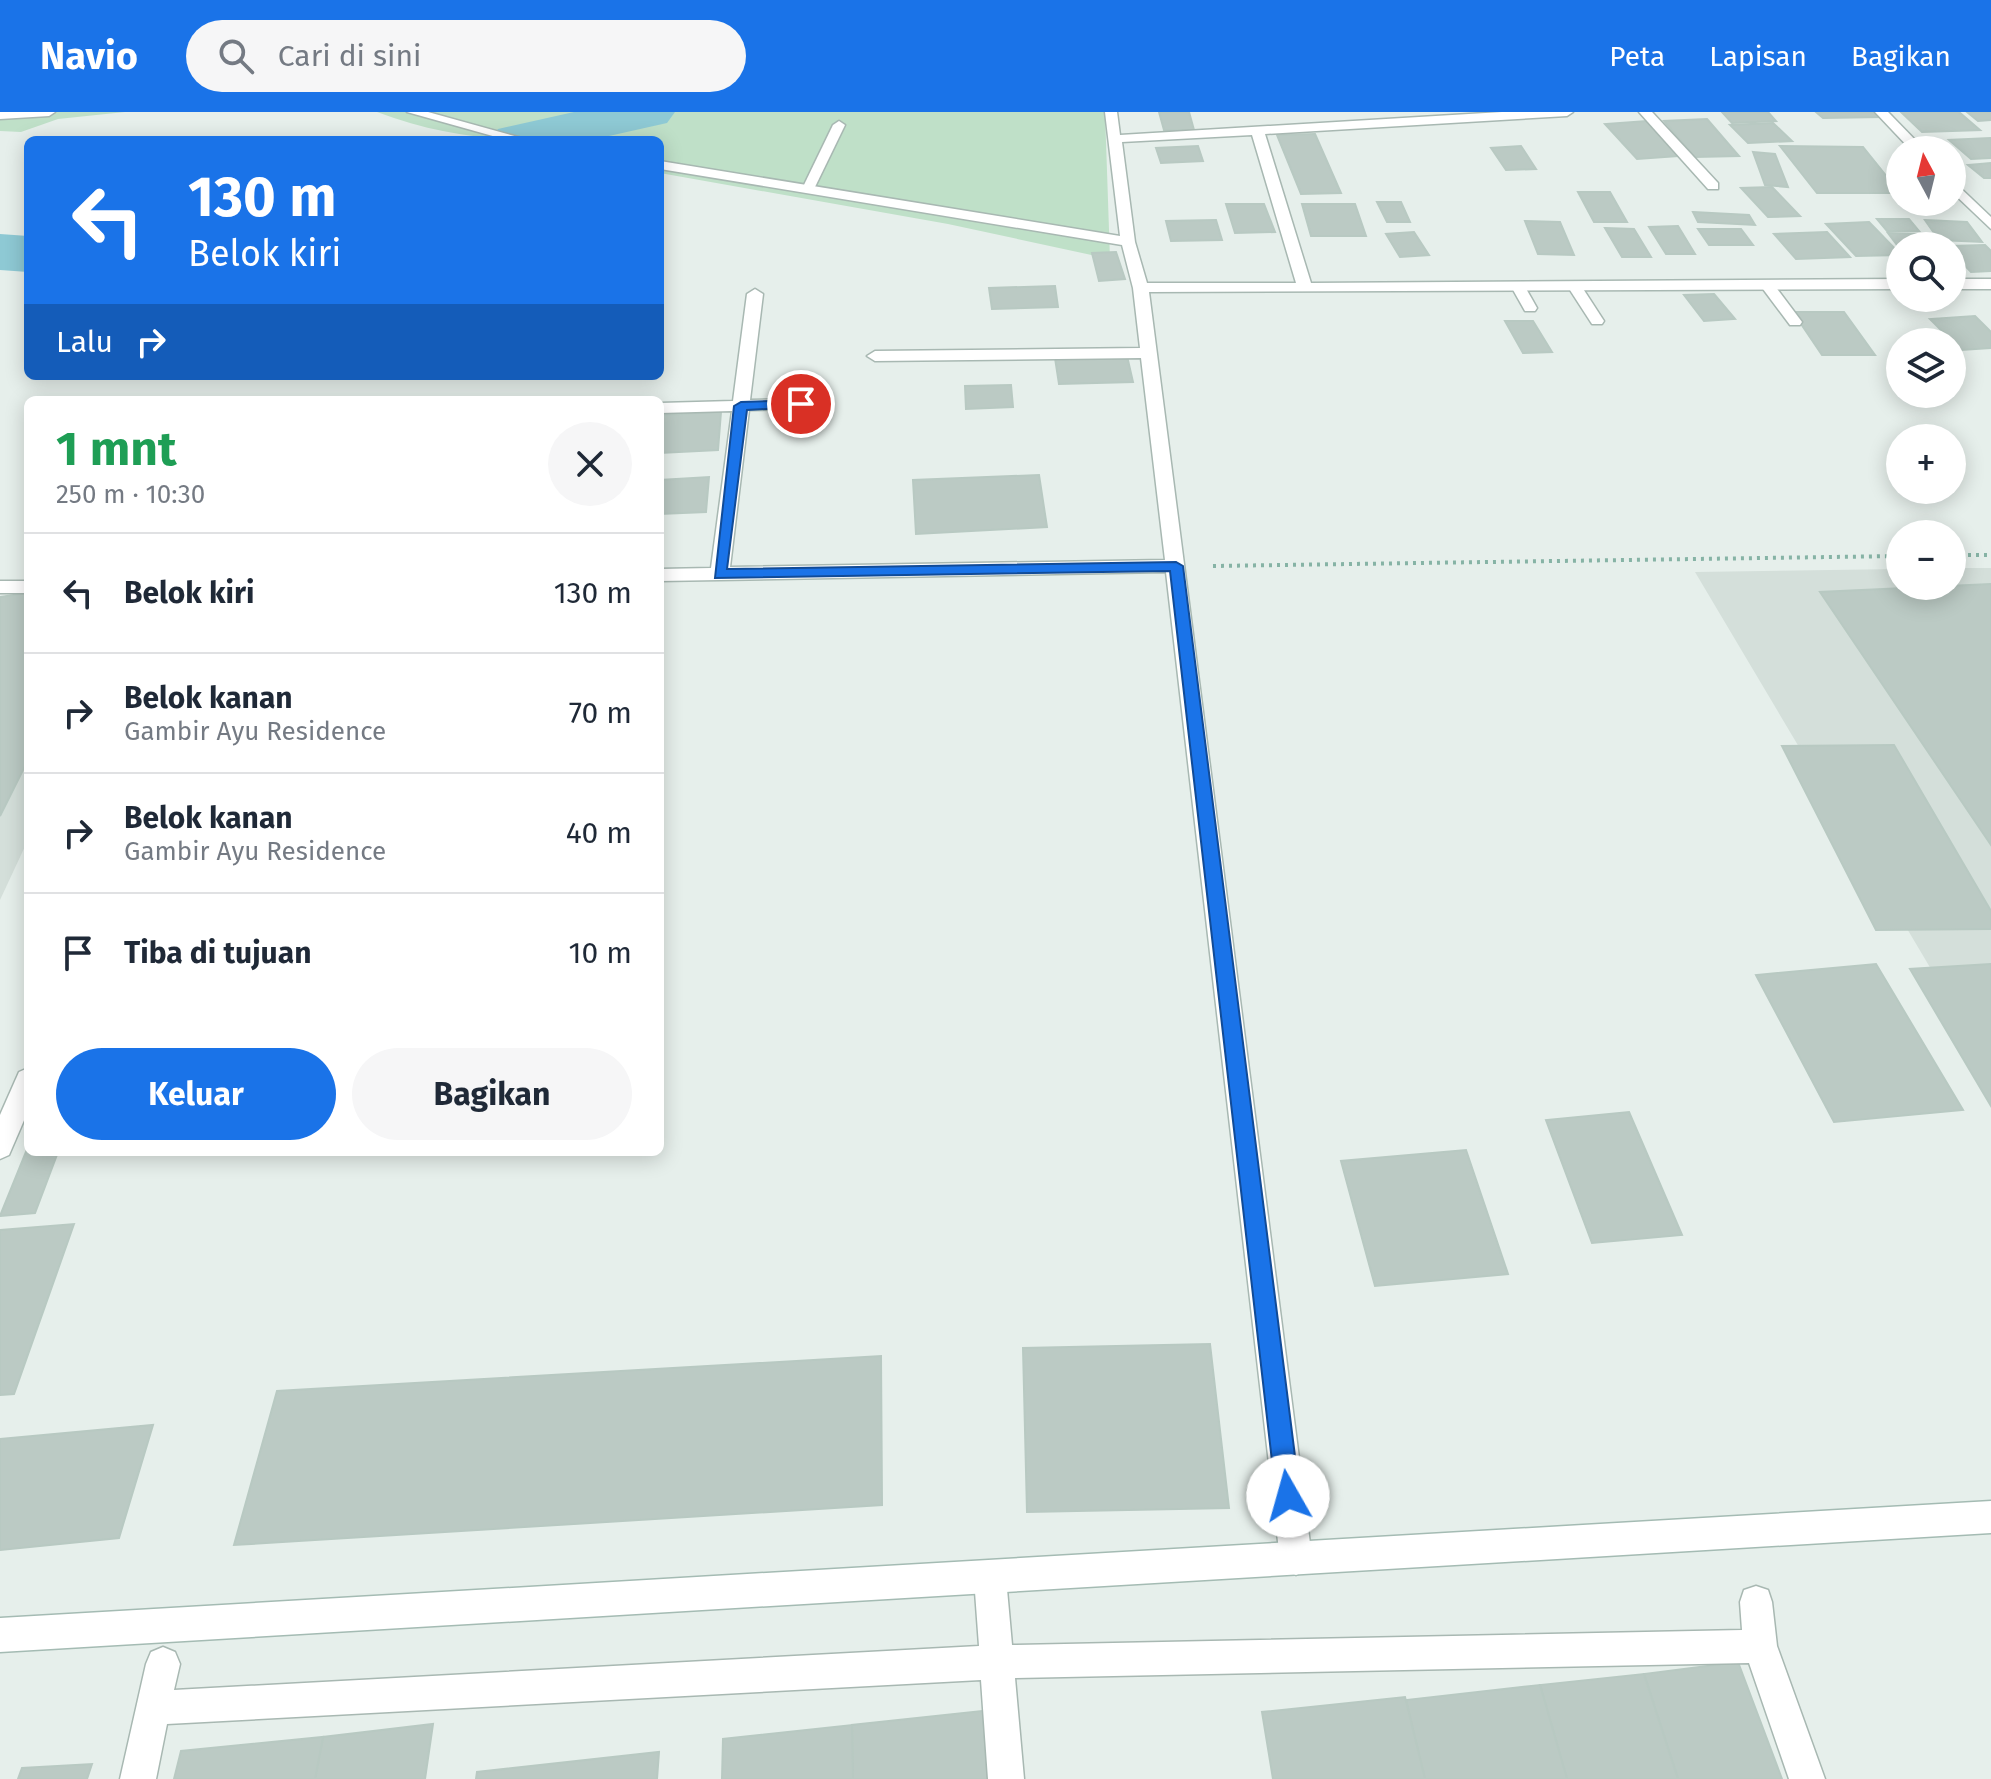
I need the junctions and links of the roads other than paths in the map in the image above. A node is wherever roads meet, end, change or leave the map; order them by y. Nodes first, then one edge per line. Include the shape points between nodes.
1 (49, 112) edge
2 (413, 112) edge
3 (1111, 112) edge
4 (1567, 112) edge
5 (1645, 112) edge
6 (1881, 112) edge
7 (0, 115) edge
8 (839, 125) dead end
9 (1257, 130) junction
10 (500, 136) edge
11 (1904, 136) edge
12 (1112, 139) junction
13 (664, 166) edge
14 (1713, 186) dead end
15 (808, 189) junction
16 (1966, 199) edge
17 (1991, 225) edge
18 (1128, 242) junction
19 (1886, 284) edge
20 (1966, 284) edge
21 (1991, 284) edge
22 (1767, 285) junction
23 (1575, 287) junction
24 (1141, 288) junction
25 (1305, 288) junction
26 (1519, 288) junction
27 (755, 294) dead end
28 (1530, 308) dead end
29 (1597, 321) dead end
30 (1795, 322) dead end
31 (1147, 353) junction
32 (875, 356) dead end
33 (801, 404) dead end
34 (741, 406) junction
35 (664, 408) edge
36 (1176, 566) junction
37 (720, 574) junction
38 (664, 575) edge
39 (0, 587) edge
40 (24, 587) edge
41 (24, 1089) edge
42 (0, 1146) edge
43 (1991, 1517) edge
44 (1296, 1559) junction
45 (990, 1578) junction
46 (1756, 1602) dead end
47 (0, 1635) edge
48 (1760, 1646) junction
49 (996, 1662) junction
50 (163, 1664) dead end
51 (154, 1708) junction
52 (138, 1779) edge
53 (1006, 1779) edge
54 (1807, 1779) edge

1 - 7 street
2 - 10 street
3 - 12 street
4 - 9 street
5 - 14 street
6 - 11 street
8 - 15 lane
9 - 12 street
9 - 25 street
12 - 18 street
13 - 15 street
15 - 18 street
16 - 17 street
18 - 24 street
19 - 22 street
20 - 21 street
22 - 23 street
22 - 30 lane
23 - 26 street
23 - 29 lane
24 - 25 street
24 - 31 street
25 - 26 street
26 - 28 lane
27 - 34 street
31 - 32 street
31 - 36 street
33 - 34 street
34 - 35 street
34 - 37 street
36 - 37 street
36 - 44 street
37 - 38 street
39 - 40 street
41 - 42 street
43 - 44 street
44 - 45 street
45 - 47 street
45 - 49 street
46 - 48 street
48 - 49 street
48 - 54 street
49 - 51 street
49 - 53 street
50 - 51 street
51 - 52 street

